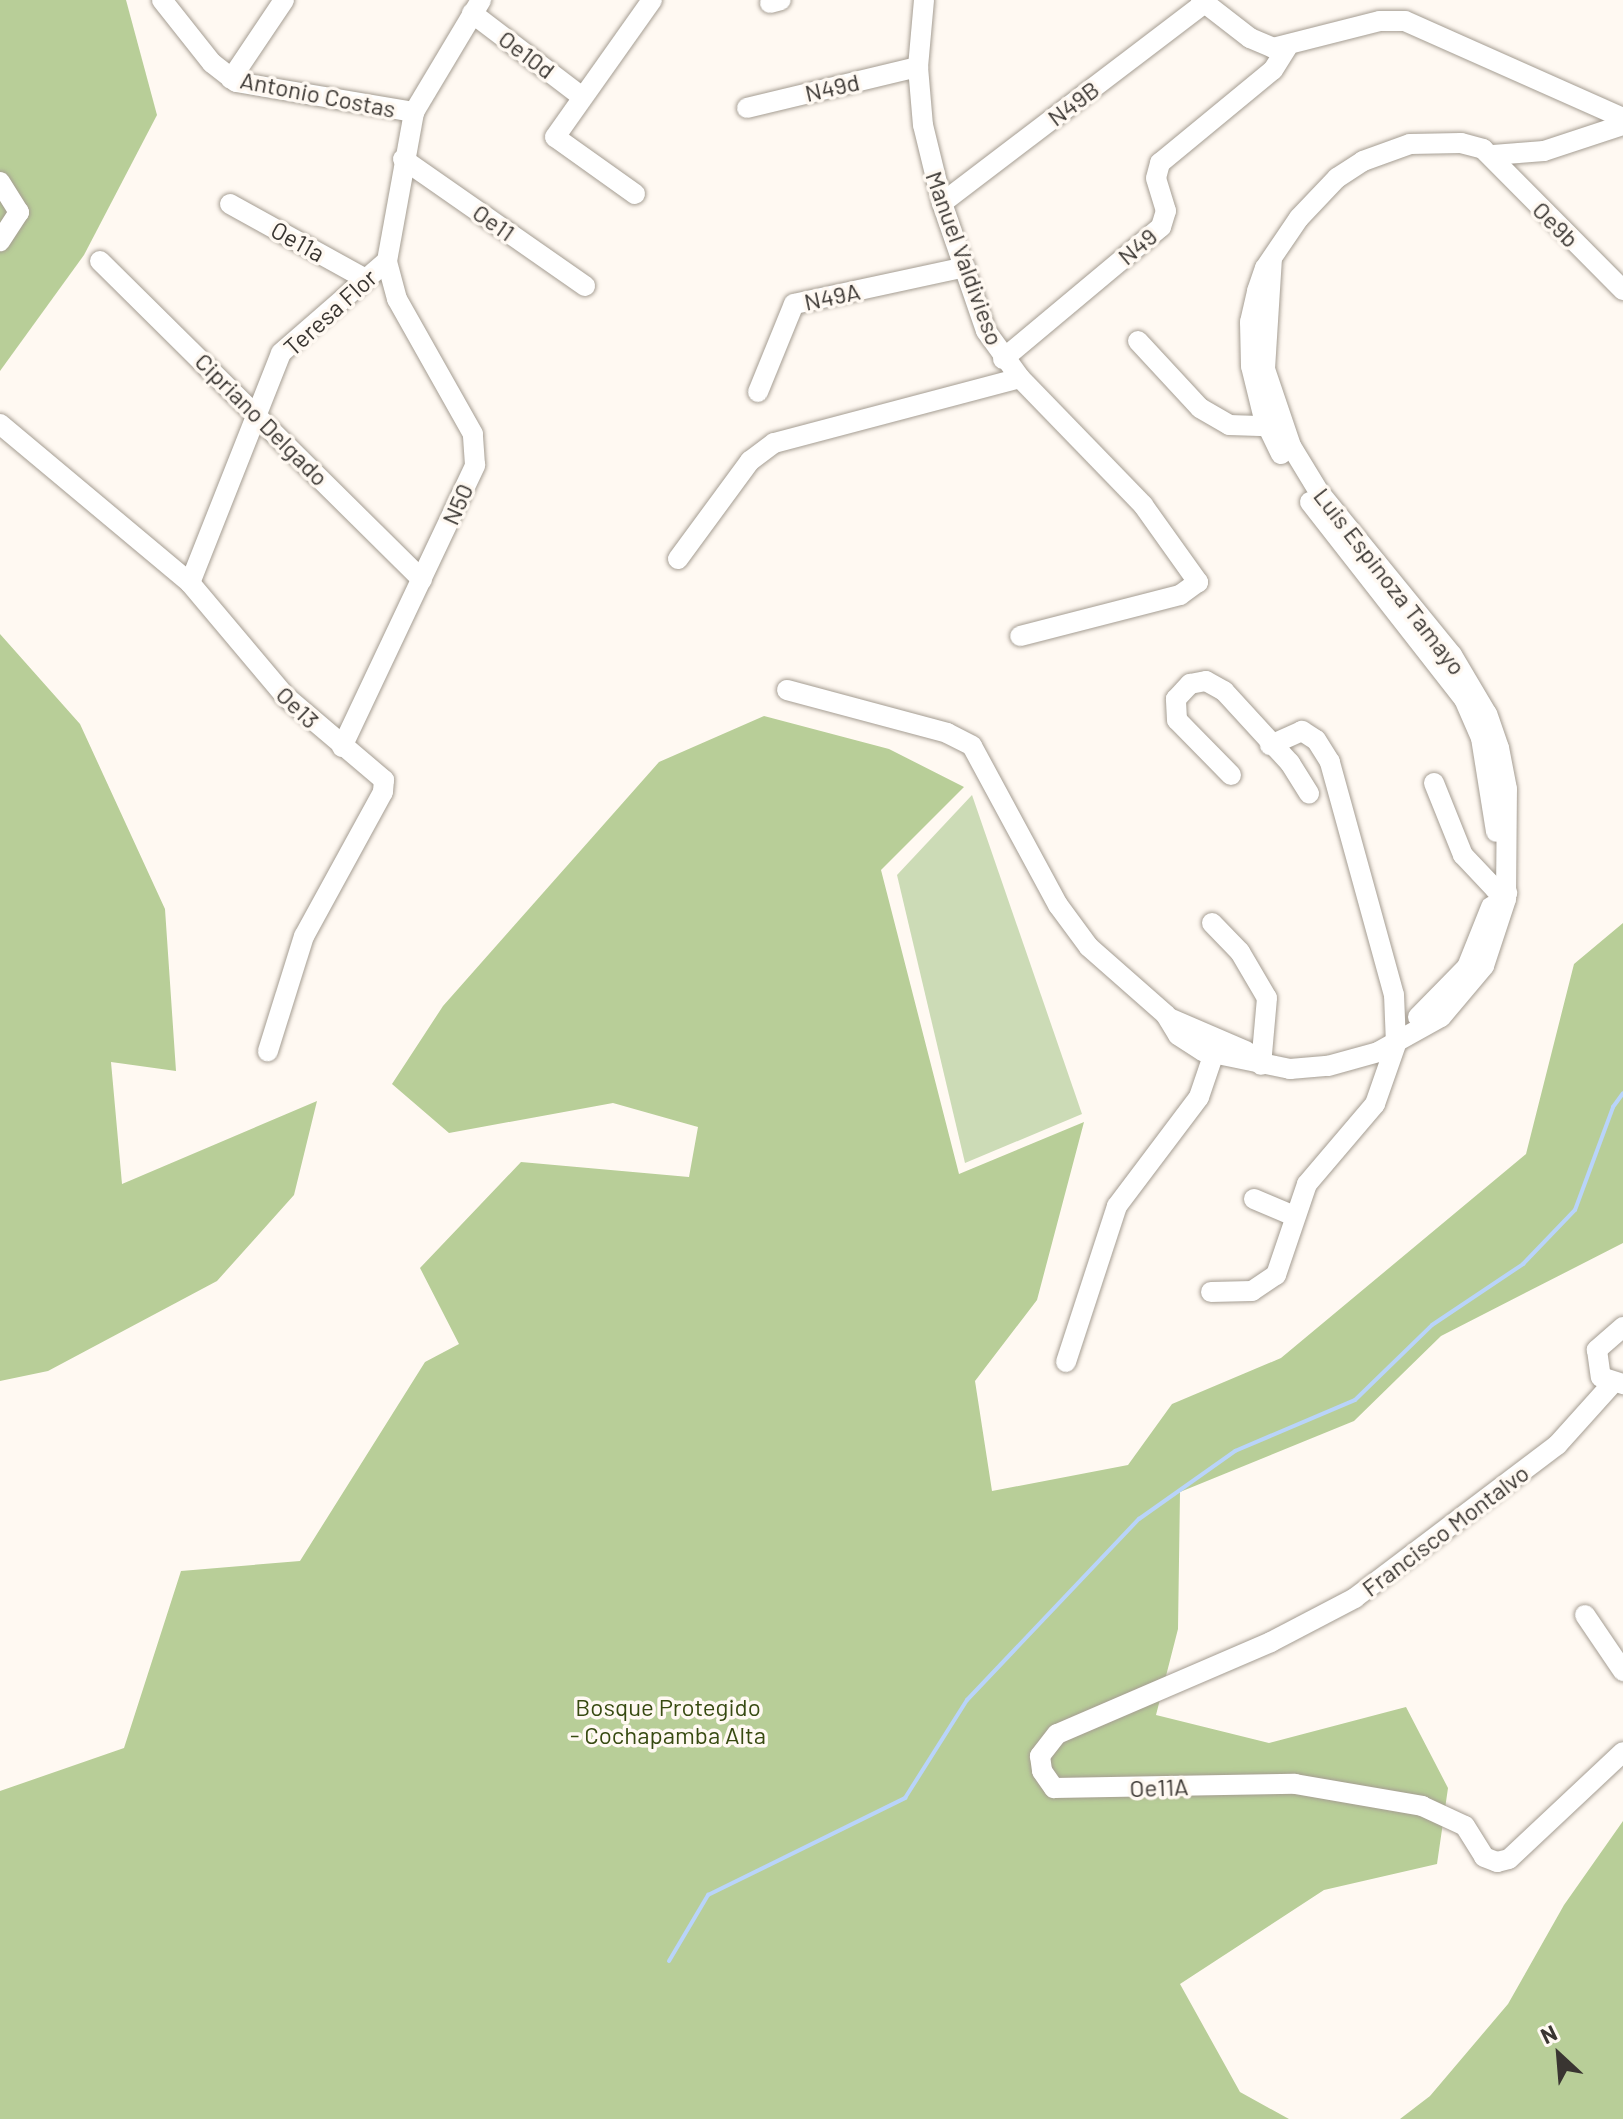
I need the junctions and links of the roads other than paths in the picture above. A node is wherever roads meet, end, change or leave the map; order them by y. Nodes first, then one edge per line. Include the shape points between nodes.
1 (162, 0) edge
2 (284, 0) edge
3 (652, 0) edge
4 (924, 0) edge
5 (1386, 0) edge
6 (1203, 2) edge
7 (477, 6) edge
8 (1405, 21) junction
9 (1287, 48) junction
10 (918, 67) junction
11 (231, 79) junction
12 (581, 96) junction
13 (747, 108) dead end
14 (414, 112) junction
15 (1623, 118) edge
16 (1623, 125) edge
17 (1493, 155) junction
18 (403, 159) junction
19 (0, 182) edge
20 (635, 194) dead end
21 (942, 203) junction
22 (230, 204) dead end
23 (0, 241) edge
24 (1272, 259) junction
25 (100, 261) dead end
26 (387, 261) junction
27 (965, 267) junction
28 (366, 279) junction
29 (585, 286) dead end
30 (1623, 290) edge
31 (1138, 341) dead end
32 (1003, 359) junction
33 (1020, 378) junction
34 (758, 392) dead end
35 (258, 416) junction
36 (0, 424) edge
37 (1267, 426) junction
38 (678, 559) dead end
39 (422, 580) junction
40 (190, 583) junction
41 (1386, 586) junction
42 (1020, 636) dead end
43 (787, 690) dead end
44 (1270, 745) junction
45 (342, 747) junction
46 (1231, 775) dead end
47 (1434, 783) dead end
48 (1309, 793) dead end
49 (1501, 891) junction
50 (1212, 923) dead end
51 (1397, 1037) junction
52 (1216, 1047) junction
53 (268, 1051) dead end
54 (1262, 1060) junction
55 (1254, 1199) dead end
56 (1294, 1216) junction
57 (1211, 1292) dead end
58 (1623, 1327) edge
59 (1066, 1362) dead end
60 (1618, 1384) edge
61 (1585, 1615) dead end
62 (1623, 1671) edge
63 (1188, 1678) joint
64 (1623, 1752) edge

1 - 11 street, Antonio Costas
2 - 11 street
3 - 12 street
4 - 10 street, Manuel Valdivieso
5 - 8 street
6 - 9 street via 1260,44
6 - 21 street, N49B
7 - 12 street, Oe10d
7 - 14 street, Teresa Flor
8 - 9 street via 1380,21
8 - 15 street
9 - 32 street, N49 via 1273,70 1160,163 1156,178 1166,211 1161,227
10 - 13 street, N49d
10 - 21 street, Manuel Valdivieso via 923,125
11 - 14 street, Antonio Costas via 250,87
12 - 20 street via 555,137
14 - 18 street, Teresa Flor
16 - 17 street via 1544,151
17 - 24 street, Luis Espinoza Tamayo via 1473,145 1436,142 1410,144 1363,161 1322,192
17 - 30 street, Oe9b
18 - 26 street, Teresa Flor
18 - 29 street, Oe11
19 - 23 street via 19,212
21 - 27 street, Manuel Valdivieso
22 - 28 street, Oe11a
24 - 37 street, Luis Espinoza Tamayo via 1252,306 1250,339 1254,383
24 - 41 street, Luis Espinoza Tamayo via 1264,351 1275,407 1319,492
25 - 35 street, Cipriano Delgado
26 - 28 street, Teresa Flor
26 - 39 street, N50 via 397,299 476,446 466,488
27 - 32 street, Manuel Valdivieso via 986,331
27 - 34 street, N49A via 794,304
28 - 35 street, Teresa Flor via 281,353
31 - 37 street via 1200,408 1229,425
32 - 33 street, Manuel Valdivieso
33 - 38 street via 774,443 750,461
33 - 42 street, Manuel Valdivieso via 1143,505 1195,575 1196,586 1180,595
35 - 39 street, Cipriano Delgado
35 - 40 street, Teresa Flor
36 - 40 street, Oe13
37 - 41 street, Luis Espinoza Tamayo via 1311,503
39 - 45 street, N50
40 - 45 street, Oe13 via 285,696
41 - 49 street, Luis Espinoza Tamayo via 1452,679 1481,738
43 - 52 street, Luis Espinoza Tamayo via 947,733 972,746 1058,905 1089,947 1169,1018
44 - 46 street via 1217,686 1198,681 1185,687 1175,703 1177,720
44 - 48 street
44 - 51 street via 1302,731 1316,740 1330,762 1394,995
45 - 53 street, Oe13 via 382,776 385,788 304,936
47 - 49 street via 1463,855
49 - 51 street, Luis Espinoza Tamayo via 1467,967
50 - 54 street via 1240,952 1267,998
51 - 54 street, Luis Espinoza Tamayo via 1332,1054
51 - 56 street via 1375,1104 1328,1154
52 - 54 street, Luis Espinoza Tamayo
52 - 59 street via 1199,1097 1117,1206
55 - 56 street
56 - 57 street via 1268,1285 1252,1291
58 - 60 street, Francisco Montalvo via 1597,1350 1601,1377
60 - 63 street, Francisco Montalvo via 1557,1445 1355,1598
61 - 62 street
63 - 64 street, Oe11A via 1047,1741 1040,1756 1047,1781 1054,1788 1078,1790 1295,1784 1422,1806 1465,1826 1484,1857 1497,1862 1509,1859

